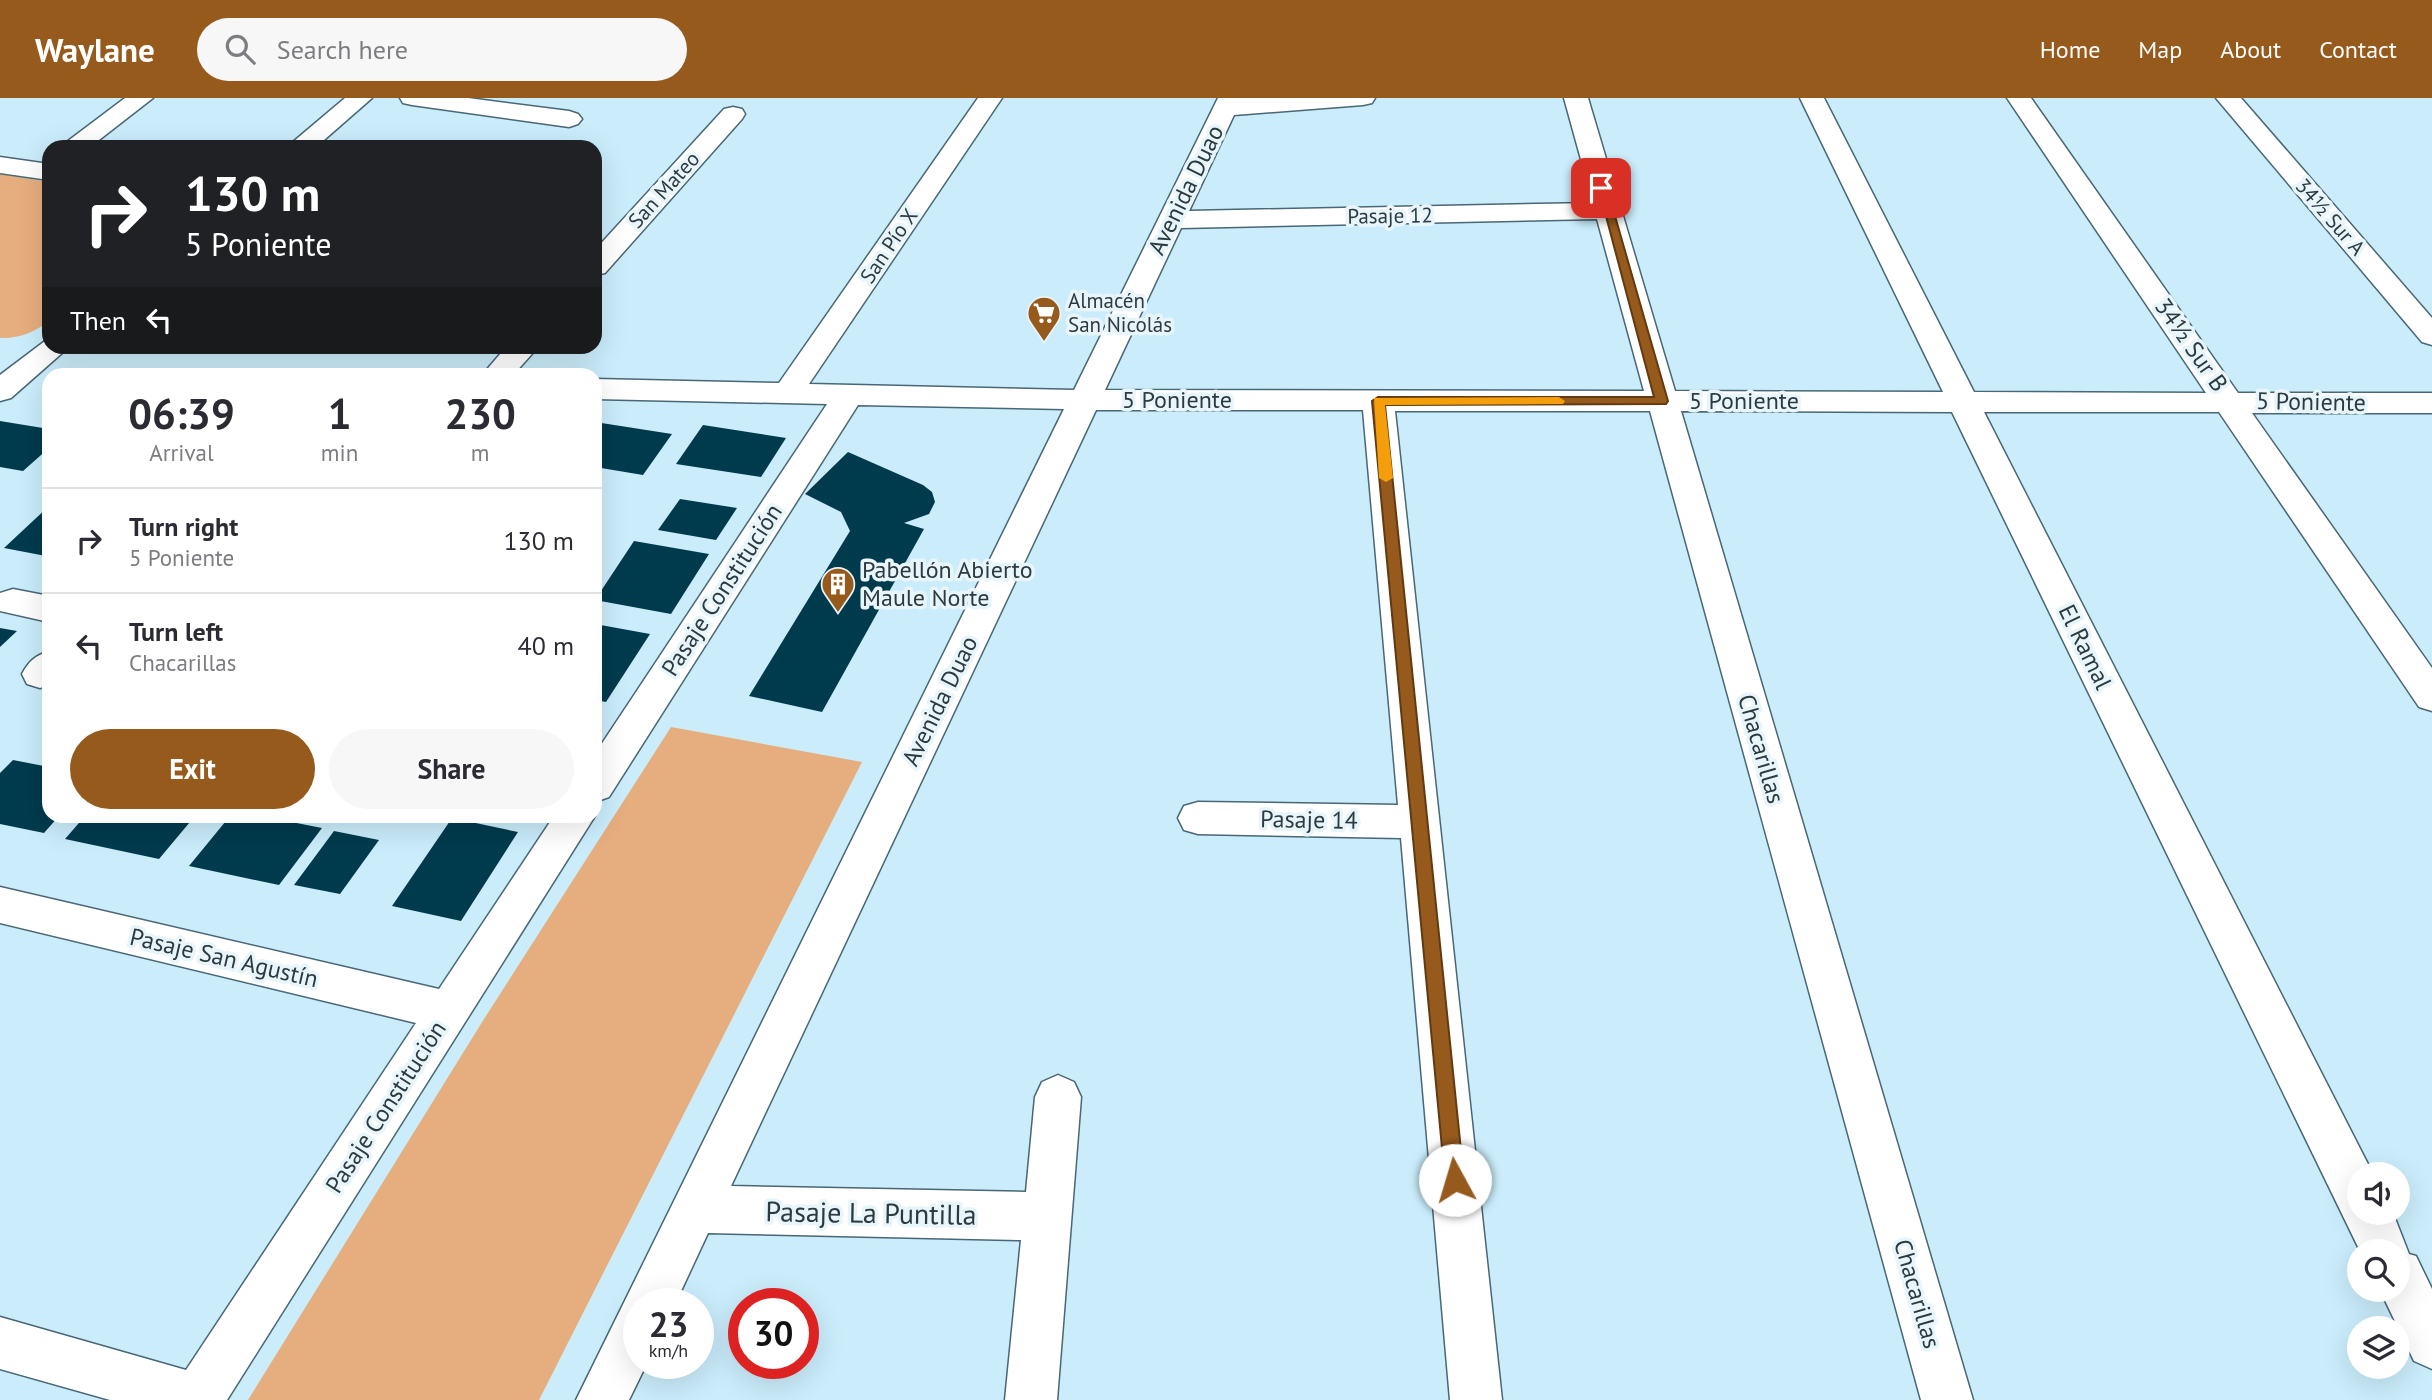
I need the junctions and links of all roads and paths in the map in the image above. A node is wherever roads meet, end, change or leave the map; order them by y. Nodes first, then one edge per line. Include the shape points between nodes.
1 (141, 98) edge
2 (360, 98) edge
3 (412, 98) edge
4 (990, 98) edge
5 (1363, 98) edge
6 (1576, 98) edge
7 (1812, 98) edge
8 (2019, 98) edge
9 (2228, 98) edge
10 (1228, 103) edge
11 (733, 114) dead end
12 (569, 119) dead end
13 (83, 140) edge
14 (309, 140) edge
15 (0, 164) edge
16 (42, 169) edge
17 (1608, 211) junction
18 (1171, 220) junction
19 (602, 259) edge
20 (2432, 337) edge
21 (44, 354) edge
22 (517, 354) edge
23 (504, 368) edge
24 (42, 380) edge
25 (5, 383) edge
26 (602, 389) edge
27 (788, 394) junction
28 (849, 395) junction
29 (1086, 400) junction
30 (1962, 400) junction
31 (1378, 401) junction
32 (1661, 401) junction
33 (2230, 401) junction
34 (2432, 403) edge
35 (13, 602) dead end
36 (42, 608) edge
37 (2432, 697) edge
38 (602, 775) edge
39 (1198, 818) dead end
40 (1419, 822) junction
41 (571, 823) edge
42 (0, 905) edge
43 (448, 1011) junction
44 (1058, 1097) dead end
45 (2347, 1172) edge
46 (694, 1209) junction
47 (1047, 1217) junction
48 (657, 1288) edge
49 (2410, 1298) edge
50 (0, 1343) edge
51 (2432, 1343) edge
52 (623, 1357) edge
53 (198, 1400) edge
54 (602, 1400) edge
55 (1031, 1400) edge
56 (1476, 1400) edge
57 (1947, 1400) edge

1 - 13 street
2 - 14 street
3 - 12 street
4 - 27 street, San Pío X
5 - 10 street
6 - 17 street, Chacarillas
7 - 30 street, El Ramal
8 - 33 street, 34½ Sur B
9 - 20 street, 34½ Sur A
10 - 18 street, Avenida Duao
11 - 19 street, San Mateo
15 - 16 street
17 - 18 street, Pasaje 12
17 - 32 street, Chacarillas
18 - 29 street, Avenida Duao
21 - 25 street
22 - 23 street
24 - 25 street
26 - 27 street, 5 Poniente
27 - 28 street, 5 Poniente
28 - 29 street, 5 Poniente
28 - 38 street, Pasaje Constitución
29 - 31 street, 5 Poniente
29 - 46 street, Avenida Duao
30 - 32 street, 5 Poniente
30 - 33 street, 5 Poniente
30 - 45 street, El Ramal
31 - 32 street, 5 Poniente
31 - 40 street
32 - 57 street, Chacarillas
33 - 34 street, 5 Poniente
33 - 37 street, 34½ Sur B
35 - 36 street
39 - 40 street, Pasaje 14
40 - 56 street
41 - 43 street, Pasaje Constitución
42 - 43 street, Pasaje San Agustín
43 - 53 street, Pasaje Constitución
44 - 47 street
46 - 47 street, Pasaje La Puntilla
46 - 48 street, Avenida Duao
47 - 55 street
49 - 51 street
50 - 53 street
52 - 54 street

